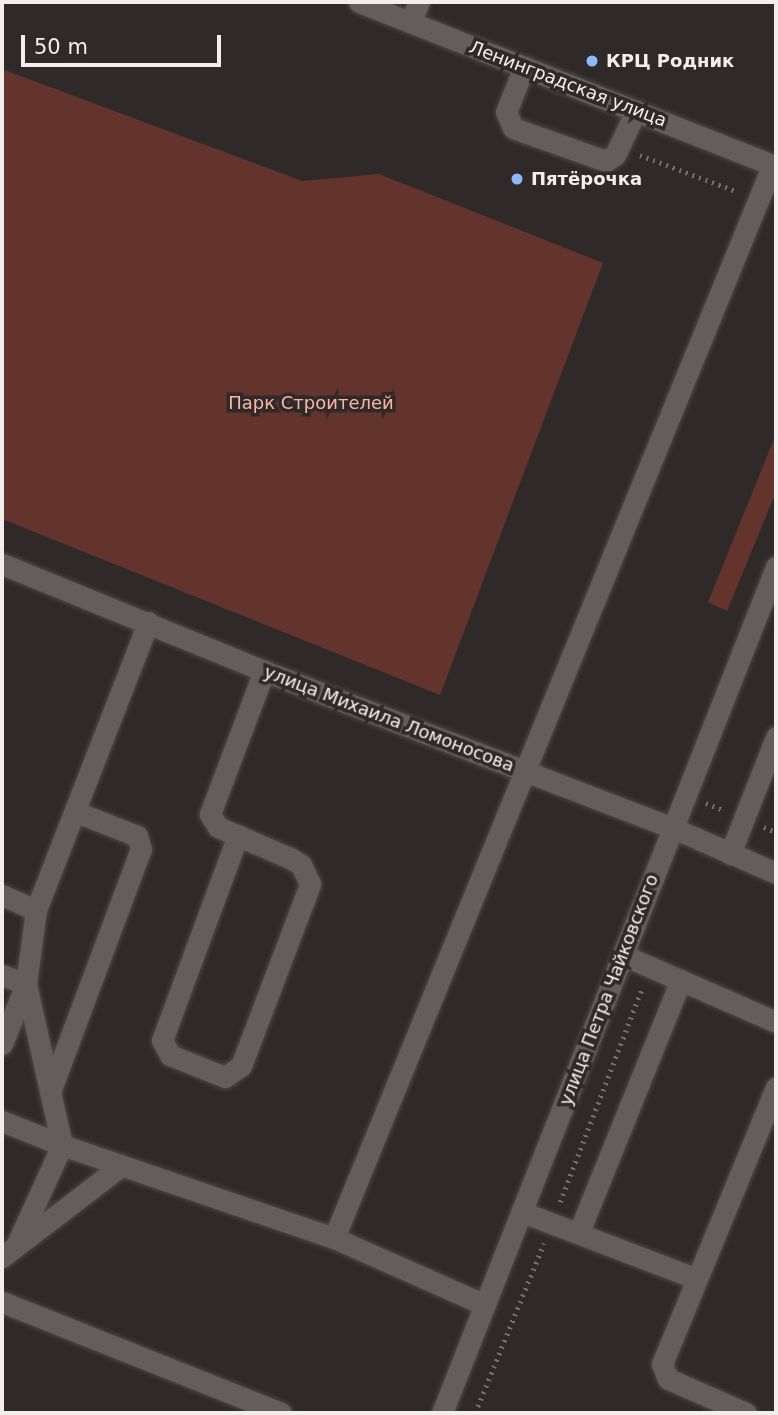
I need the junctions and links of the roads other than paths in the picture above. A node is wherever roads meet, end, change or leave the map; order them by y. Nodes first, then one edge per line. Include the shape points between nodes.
1 (359, 2) edge
2 (419, 2) edge
3 (410, 22) junction
4 (524, 67) junction
5 (636, 111) junction
6 (774, 165) edge
7 (2, 564) edge
8 (776, 566) edge
9 (148, 622) junction
10 (264, 671) junction
11 (776, 737) edge
12 (523, 772) junction
13 (76, 812) junction
14 (673, 828) junction
15 (238, 835) junction
16 (730, 854) junction
17 (776, 873) edge
18 (2, 895) edge
19 (36, 910) junction
20 (624, 955) junction
21 (2, 975) edge
22 (680, 982) junction
23 (26, 984) junction
24 (776, 1022) edge
25 (2, 1044) edge
26 (776, 1087) edge
27 (50, 1092) junction
28 (2, 1121) edge
29 (62, 1145) junction
30 (122, 1165) junction
31 (522, 1212) junction
32 (579, 1232) junction
33 (334, 1238) junction
34 (9, 1251) edge
35 (697, 1279) junction
36 (2, 1301) edge
37 (485, 1306) junction
38 (735, 1411) edge
39 (281, 1413) edge
40 (442, 1413) edge

1 - 3 street, Ленинградская улица
2 - 3 street
3 - 4 street, Ленинградская улица
4 - 5 street, Ленинградская улица
4 - 5 street via 506,112 513,128 606,161 619,147
5 - 6 street, Ленинградская улица
6 - 12 street
7 - 9 street, улица Михаила Ломоносова
8 - 14 street, улица Петра Чайковского
9 - 10 street, улица Михаила Ломоносова
9 - 13 street
10 - 12 street, улица Михаила Ломоносова
10 - 15 street via 210,814 218,827
11 - 16 street
12 - 14 street, улица Михаила Ломоносова
12 - 33 street
13 - 19 street
13 - 27 street via 137,836 141,849
14 - 16 street, улица Михаила Ломоносова
14 - 20 street, улица Петра Чайковского
15 - 15 street via 301,865 310,884 241,1066 225,1077 170,1055 162,1040
16 - 17 street, улица Михаила Ломоносова
18 - 19 street
19 - 23 street
20 - 22 street
20 - 31 street, улица Петра Чайковского
21 - 23 street
22 - 24 street
22 - 32 street
23 - 25 street
23 - 27 street
26 - 35 street
27 - 29 street
28 - 29 street
29 - 30 street
29 - 34 street
30 - 33 street
30 - 34 street
31 - 32 street
31 - 37 street, улица Петра Чайковского
32 - 35 street
33 - 37 street
35 - 38 street via 664,1357 662,1373
36 - 39 street
37 - 40 street, улица Петра Чайковского

